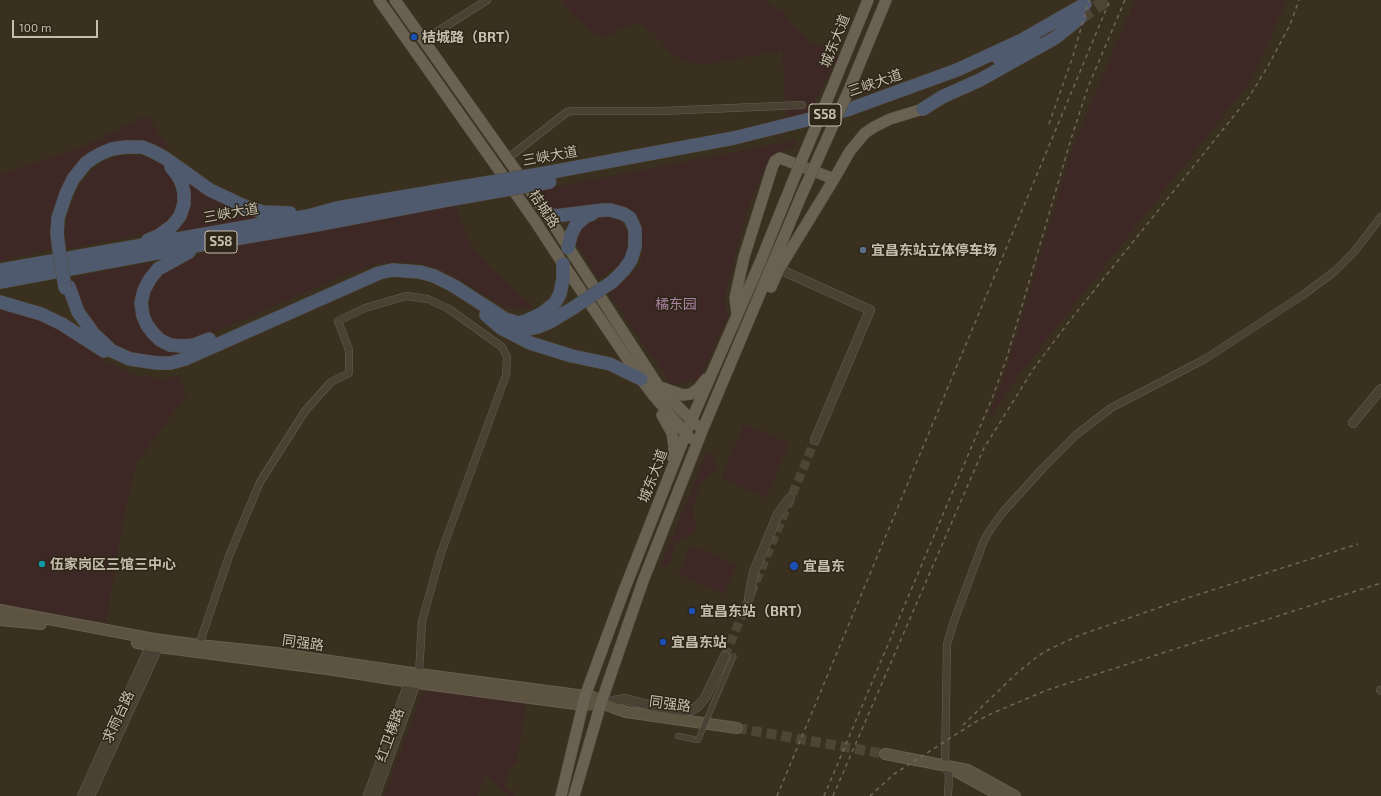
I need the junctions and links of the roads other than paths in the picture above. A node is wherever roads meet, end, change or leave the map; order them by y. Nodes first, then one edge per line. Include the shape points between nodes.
1 (379, 0) edge
2 (395, 0) edge
3 (487, 0) edge
4 (868, 0) edge
5 (886, 0) edge
6 (1085, 4) tunnel mouth
7 (424, 40) junction
8 (802, 105) dead end
9 (923, 109) joint
10 (507, 159) junction
11 (548, 177) junction
12 (834, 179) junction
13 (440, 196) junction
14 (337, 208) junction
15 (546, 213) junction
16 (1381, 217) edge
17 (205, 244) junction
18 (132, 247) junction
19 (568, 248) junction
20 (61, 250) junction
21 (563, 264) junction
22 (779, 269) junction
23 (0, 270) edge
24 (379, 273) junction
25 (610, 280) junction
26 (0, 282) edge
27 (67, 288) junction
28 (0, 302) edge
29 (572, 306) junction
30 (737, 314) junction
31 (486, 315) junction
32 (518, 323) junction
33 (192, 363) junction
34 (713, 371) junction
35 (641, 379) junction
36 (659, 387) junction
37 (1381, 389) edge
38 (716, 399) junction
39 (691, 421) junction
40 (1353, 423) dead end
41 (702, 431) junction
42 (685, 434) junction
43 (815, 440) tunnel mouth
44 (696, 445) junction
45 (672, 468) junction
46 (790, 498) dead end
47 (749, 598) dead end
48 (0, 610) edge
49 (0, 620) edge
50 (156, 643) junction
51 (199, 645) junction
52 (729, 656) joint
53 (414, 678) junction
54 (584, 701) junction
55 (601, 703) junction
56 (737, 728) tunnel mouth
57 (678, 736) dead end
58 (885, 754) tunnel mouth
59 (945, 766) junction
60 (82, 796) edge
61 (90, 796) edge
62 (368, 796) edge
63 (375, 796) edge
64 (561, 796) edge
65 (574, 796) edge
66 (948, 796) edge
67 (1001, 796) edge
68 (1015, 796) edge

1 - 21 main road, 桔城路
2 - 7 main road, 桔城路
3 - 7 street
4 - 30 main road, 城东大道, bridge
5 - 38 main road, 城东大道, bridge
6 - 11 highway, 三峡大道 / S58 via 1022,40 957,70 847,110 734,138
7 - 10 main road, 桔城路
8 - 10 street via 662,111 572,111 567,112
9 - 11 highway, 三峡大道 / S58 via 1049,42 1080,18 1018,52 914,94 848,116 731,145
9 - 12 main road via 890,119 865,134 850,151
10 - 15 main road, 桔城路
11 - 13 highway, 三峡大道 / S58, bridge
12 - 22 main road
12 - 30 main road via 780,158 775,162 744,257 735,298
13 - 14 highway, 三峡大道 / S58
13 - 17 highway, 三峡大道 / S58 via 316,225
14 - 18 highway, 三峡大道 / S58 via 308,216
14 - 20 highway via 285,214 262,212 210,190 152,150 142,147 112,149 86,163 73,179 58,218 57,234
15 - 19 main road, 桔城路
15 - 25 highway via 555,216 610,210 630,218 635,229 635,247 631,260 624,270
16 - 59 street via 1354,252 1335,271 1304,295 1206,359 1111,408 1076,435 1003,512 983,543 947,644
17 - 24 highway via 158,269 144,290 141,303 147,325 160,340 170,345 194,345 303,298
17 - 26 highway, 三峡大道 / S58
18 - 20 highway via 158,236 172,226 180,216 184,204 182,184 174,169 158,157 135,151 105,156 94,162 76,182 64,214
18 - 23 highway, 三峡大道 / S58
19 - 25 highway via 576,225 586,216 611,213 624,218 632,230 632,248 620,269
19 - 36 main road, 桔城路
20 - 27 highway, bridge
21 - 32 highway via 560,294 555,303 541,314
21 - 35 main road, 桔城路
22 - 38 main road
22 - 43 street via 870,310
24 - 27 highway via 192,356 170,363 130,359 112,351 93,333 78,312
24 - 32 highway via 405,270 434,276 505,319
25 - 29 highway, bridge
27 - 33 highway via 73,310 84,328 110,353 141,366 168,368
28 - 33 highway via 48,317 120,362 139,369 175,370
29 - 31 highway via 543,325 527,329
29 - 32 highway via 540,323
30 - 34 main road, 城东大道
31 - 33 highway via 434,282 419,277 396,277 381,280
31 - 35 highway via 501,328 530,342 572,356 610,364
34 - 36 main road via 691,394 682,395
34 - 39 main road, 城东大道
35 - 42 main road, 桔城路
35 - 45 main road via 672,433
36 - 39 main road, 桔城路
37 - 40 street
38 - 41 main road, 城东大道
39 - 41 main road, 桔城路
39 - 42 main road, 城东大道
41 - 44 main road, 城东大道
42 - 44 main road, 桔城路
42 - 45 main road, 城东大道
44 - 55 main road, 城东大道 via 643,581
45 - 54 main road, 城东大道
46 - 47 street via 778,514 754,572
48 - 50 main road, 同强路
49 - 50 main road, 同强路 via 72,627
50 - 51 main road, 同强路
50 - 53 main road, 同强路 via 334,670
50 - 60 street, 求雨台路
50 - 61 street, 求雨台路
51 - 53 main road, 同强路 via 276,653
51 - 53 street via 229,556 260,482 305,411 331,382 349,373 349,350 338,321 365,308 406,296 428,299 449,309 502,347 507,357 506,375 441,553 422,621
52 - 55 street via 705,698 692,710 674,712 625,699
52 - 57 street, bridge via 698,740
53 - 54 main road, 同强路
53 - 62 street, 红卫横路
53 - 63 street, 红卫横路
54 - 55 main road, 同强路 via 593,697
54 - 64 main road, 城东大道
55 - 56 main road, 同强路 via 626,712
55 - 65 main road, 城东大道
58 - 59 main road
59 - 66 street via 949,775
59 - 67 main road
59 - 68 main road via 968,770

